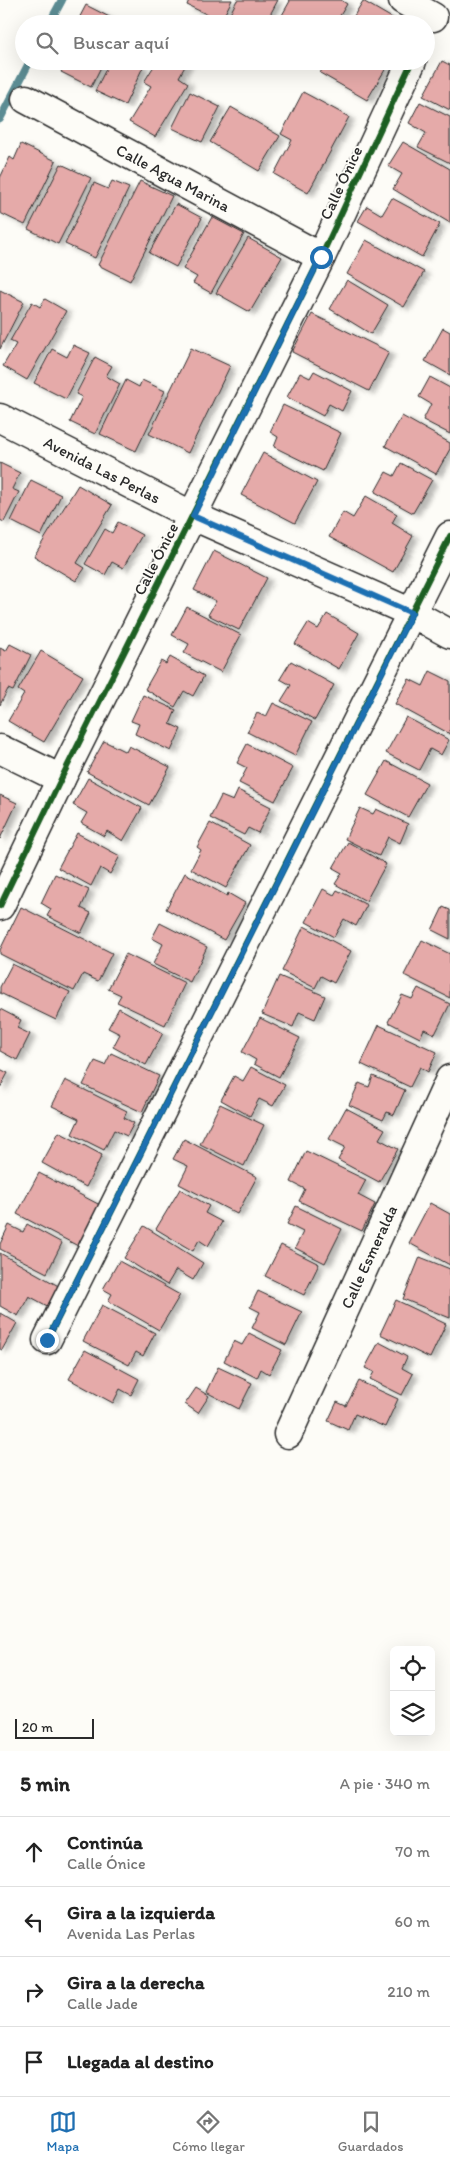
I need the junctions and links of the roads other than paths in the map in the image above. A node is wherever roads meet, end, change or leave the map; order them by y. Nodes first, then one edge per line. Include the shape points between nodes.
1 (403, 0) edge
2 (431, 15) edge
3 (408, 70) edge
4 (26, 99) dead end
5 (321, 257) junction
6 (0, 418) edge
7 (193, 516) junction
8 (450, 536) edge
9 (412, 613) junction
10 (450, 634) edge
11 (0, 749) edge
12 (61, 779) junction
13 (0, 906) edge
14 (450, 1079) edge
15 (47, 1340) dead end
16 (288, 1434) dead end

1 - 2 street
3 - 5 street, Calle Ónice
4 - 5 street, Calle Agua Marina
5 - 7 street, Calle Ónice
6 - 7 street, Avenida Las Perlas
7 - 9 street, Avenida Las Perlas
7 - 12 street, Calle Ónice
8 - 9 street
9 - 10 street, Avenida Las Perlas
9 - 15 street
11 - 12 street
12 - 13 street, Calle Ónice
14 - 16 street, Calle Esmeralda

